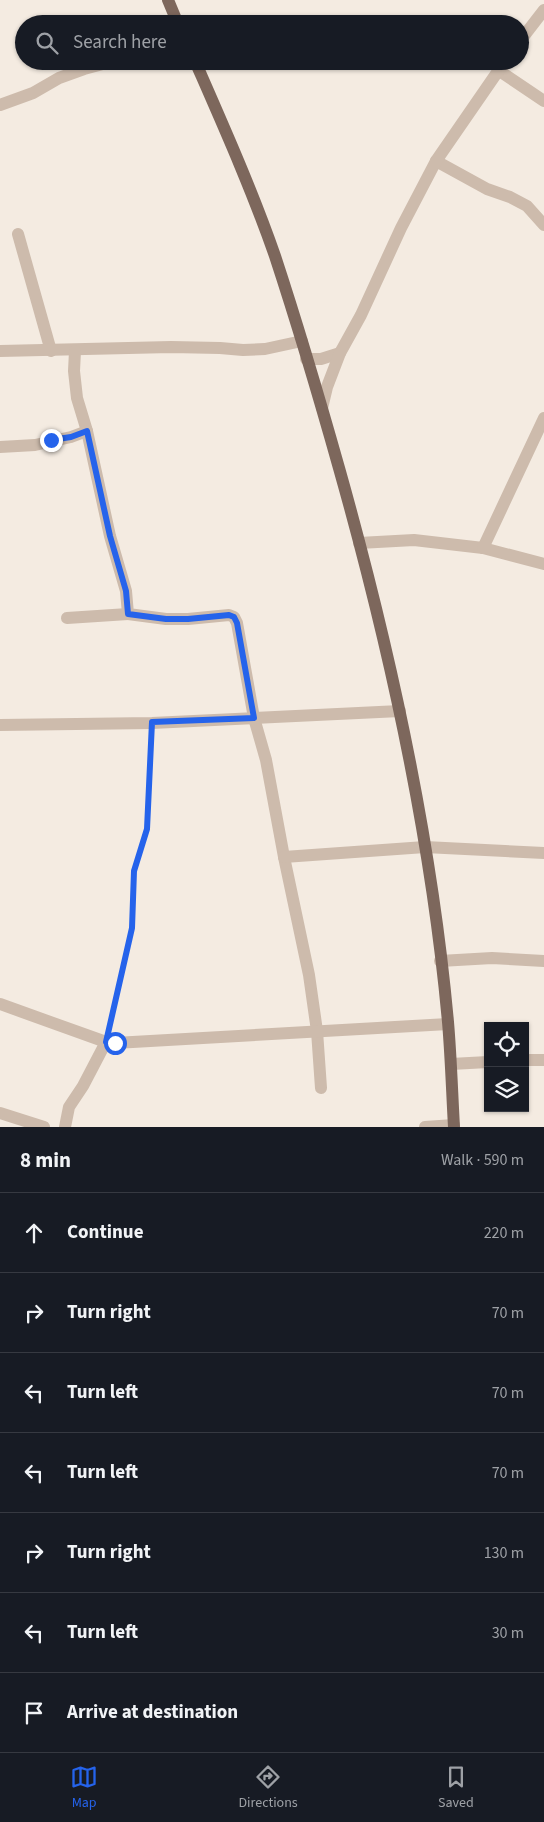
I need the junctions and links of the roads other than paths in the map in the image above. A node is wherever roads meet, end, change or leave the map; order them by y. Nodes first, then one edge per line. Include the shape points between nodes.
1 (168, 0) edge
2 (544, 10) edge
3 (174, 15) edge
4 (529, 29) edge
5 (81, 70) edge
6 (199, 70) edge
7 (498, 70) edge
8 (506, 70) edge
9 (544, 101) edge
10 (0, 105) edge
11 (436, 161) junction
12 (544, 226) edge
13 (18, 234) dead end
14 (302, 341) junction
15 (0, 351) edge
16 (51, 351) junction
17 (75, 351) junction
18 (340, 353) junction
19 (306, 359) junction
20 (322, 408) junction
21 (544, 418) edge
22 (87, 431) junction
23 (0, 447) edge
24 (359, 543) junction
25 (483, 548) junction
26 (544, 564) edge
27 (128, 614) junction
28 (67, 618) dead end
29 (400, 711) junction
30 (254, 718) junction
31 (0, 725) edge
32 (425, 847) junction
33 (544, 853) edge
34 (284, 858) junction
35 (440, 961) junction
36 (544, 961) edge
37 (0, 1004) edge
38 (448, 1024) junction
39 (317, 1031) junction
40 (106, 1042) junction
41 (529, 1060) edge
42 (544, 1060) edge
43 (484, 1062) edge
44 (451, 1064) junction
45 (321, 1088) dead end
46 (0, 1114) edge
47 (454, 1126) edge
48 (44, 1127) edge
49 (65, 1127) edge
50 (425, 1127) edge

1 - 3 main road
2 - 4 street
5 - 10 street
6 - 14 main road via 274,254
7 - 11 street
8 - 9 street
11 - 12 street via 527,206
11 - 18 street
13 - 16 street
14 - 17 street via 243,350 171,347
14 - 19 main road
15 - 16 street
16 - 17 street
17 - 22 street via 77,398
18 - 19 street via 321,359
18 - 20 street
19 - 20 main road
20 - 24 main road
21 - 25 street
22 - 23 street via 35,444
22 - 27 street via 110,536 126,591
24 - 25 street via 414,540
24 - 29 main road via 378,610
25 - 26 street
27 - 28 street
27 - 30 street via 166,619 234,617
29 - 30 street
29 - 32 main road
30 - 31 street
30 - 34 street via 266,760
32 - 33 street
32 - 34 street
32 - 35 main road
34 - 39 street via 309,975
35 - 36 street via 492,958
35 - 38 main road
37 - 40 street
38 - 39 street
38 - 44 main road
39 - 40 street
39 - 45 street
40 - 49 street via 69,1107
41 - 42 street
43 - 44 street
44 - 47 main road
46 - 48 street
47 - 50 street

